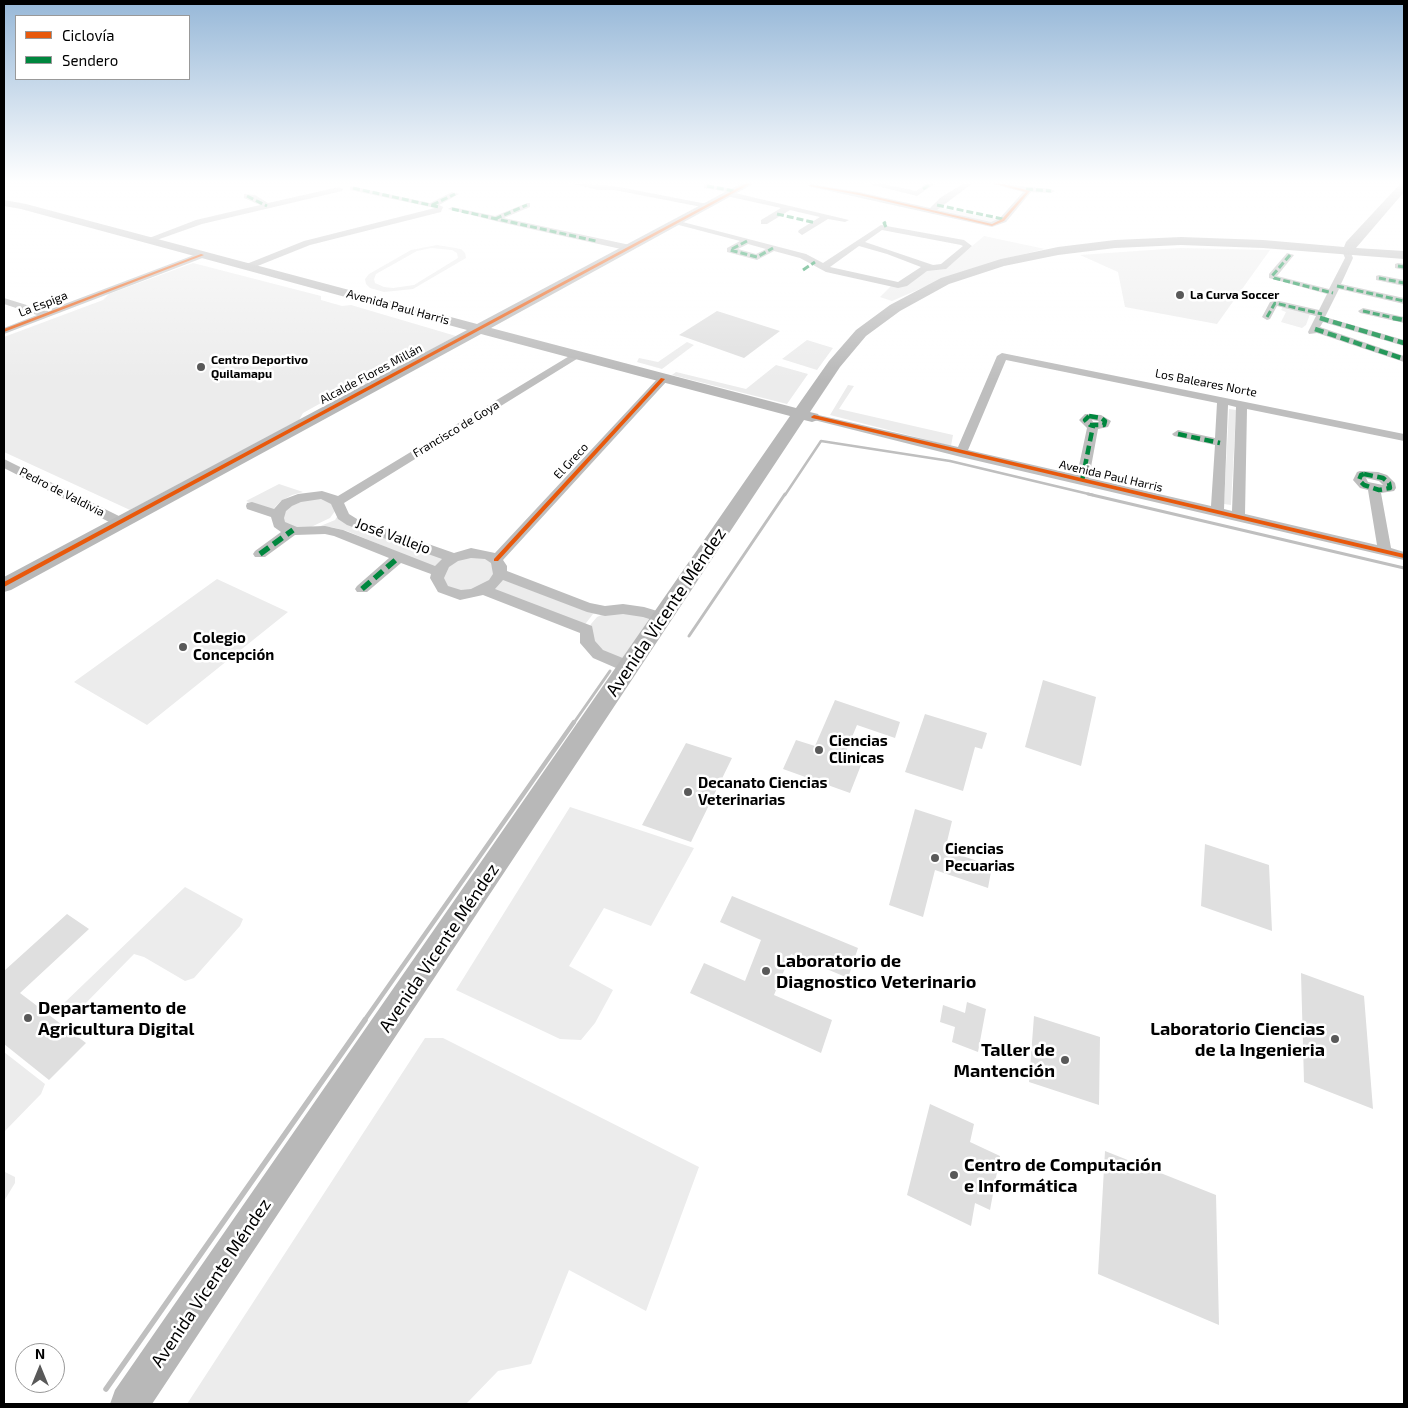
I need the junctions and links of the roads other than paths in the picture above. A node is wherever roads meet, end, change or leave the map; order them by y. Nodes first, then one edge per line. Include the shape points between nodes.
1 (179, 249) edge
2 (295, 249) edge
3 (629, 249) edge
4 (732, 249) edge
5 (772, 249) edge
6 (776, 249) edge
7 (851, 249) edge
8 (877, 249) edge
9 (965, 249) edge
10 (1077, 249) edge
11 (1102, 249) edge
12 (1337, 249) edge
13 (1343, 249) edge
14 (1348, 249) junction
15 (202, 255) junction
16 (1290, 255) dead end
17 (1403, 261) edge
18 (815, 262) junction
19 (247, 267) junction
20 (824, 267) junction
21 (930, 267) junction
22 (803, 270) dead end
23 (1379, 278) dead end
24 (1404, 283) edge
25 (1335, 290) junction
26 (4, 301) edge
27 (1404, 301) edge
28 (1363, 311) dead end
29 (47, 315) junction
30 (1321, 316) junction
31 (1267, 317) dead end
32 (1404, 320) edge
33 (478, 329) junction
34 (4, 331) edge
35 (1404, 343) edge
36 (573, 355) junction
37 (1404, 359) edge
38 (665, 379) junction
39 (1223, 400) junction
40 (1242, 404) junction
41 (804, 419) junction
42 (1093, 426) dead end
43 (1178, 434) dead end
44 (1404, 437) edge
45 (1220, 443) junction
46 (961, 453) junction
47 (4, 463) edge
48 (1082, 480) junction
49 (1374, 489) dead end
50 (336, 503) junction
51 (252, 506) dead end
52 (1216, 512) junction
53 (278, 516) junction
54 (1238, 517) junction
55 (120, 522) junction
56 (293, 530) junction
57 (310, 530) junction
58 (1386, 552) junction
59 (260, 554) dead end
60 (1404, 556) edge
61 (399, 557) junction
62 (492, 557) junction
63 (453, 558) junction
64 (438, 572) junction
65 (500, 574) junction
66 (4, 585) edge
67 (362, 589) dead end
68 (483, 590) junction
69 (605, 611) junction
70 (662, 618) junction
71 (587, 630) junction
72 (629, 666) junction
73 (130, 1404) edge

1 - 15 main road, Avenida Paul Harris
2 - 19 street
3 - 33 main road, Alcalde Flores Millán
4 - 5 street via 730,250 755,260
6 - 18 street
7 - 20 street
8 - 21 street
9 - 21 street via 943,267
10 - 41 main road, Avenida Vicente Méndez via 986,267 920,293 872,324 842,353
11 - 41 main road, Avenida Vicente Méndez via 1035,259 999,269 931,297 892,321 869,341
12 - 14 main road, Avenida Vicente Méndez
13 - 14 main road, Avenida Vicente Méndez
14 - 17 main road, Avenida Vicente Méndez
14 - 25 street via 1349,258
15 - 19 main road, Avenida Paul Harris
15 - 29 street, La Espiga
16 - 25 street via 1272,276 1274,278
18 - 20 street
18 - 22 street
19 - 33 main road, Avenida Paul Harris
20 - 21 street via 898,285
23 - 24 street
25 - 27 street
25 - 30 street
26 - 29 street
28 - 32 street
29 - 34 street, La Espiga
30 - 31 street via 1276,303 1272,304
30 - 35 street
30 - 37 street via 1314,330
33 - 36 main road, Avenida Paul Harris
33 - 55 main road, Alcalde Flores Millán
36 - 38 main road, Avenida Paul Harris
36 - 50 street, Francisco de Goya
38 - 41 main road, Avenida Paul Harris
38 - 62 street, El Greco
39 - 40 street, Los Baleares Norte
39 - 45 street
39 - 46 street, Los Baleares Norte via 1002,356
40 - 44 street, Los Baleares Norte
40 - 54 street
41 - 46 street, Avenida Paul Harris via 877,442 936,447
41 - 70 main road, Avenida Vicente Méndez via 748,491
42 - 48 street
43 - 45 street
45 - 52 street
46 - 48 street, Avenida Paul Harris
47 - 55 street, Pedro de Valdivia
48 - 52 street, Avenida Paul Harris
49 - 58 street
50 - 53 street via 322,495 298,498 287,503
50 - 57 street, José Vallejo via 336,515
50 - 63 street, José Vallejo via 352,522
51 - 53 street
52 - 54 street, Avenida Paul Harris
53 - 56 street via 279,524
54 - 58 street, Avenida Paul Harris
55 - 66 main road, Alcalde Flores Millán
56 - 57 street, José Vallejo
56 - 59 street
57 - 61 street, José Vallejo via 338,533
58 - 60 street, Avenida Paul Harris
61 - 64 street, José Vallejo
61 - 67 street, José Vallejo
62 - 63 street, José Vallejo via 471,553
62 - 65 street via 500,566
63 - 64 street, José Vallejo
64 - 68 street, José Vallejo via 439,584 450,592 460,595
65 - 68 street
65 - 69 street via 587,608
68 - 71 street
69 - 70 street via 623,609
69 - 71 street via 588,622
70 - 72 main road, Avenida Vicente Méndez
71 - 72 street via 588,643 598,654
72 - 73 main road, Avenida Vicente Méndez

